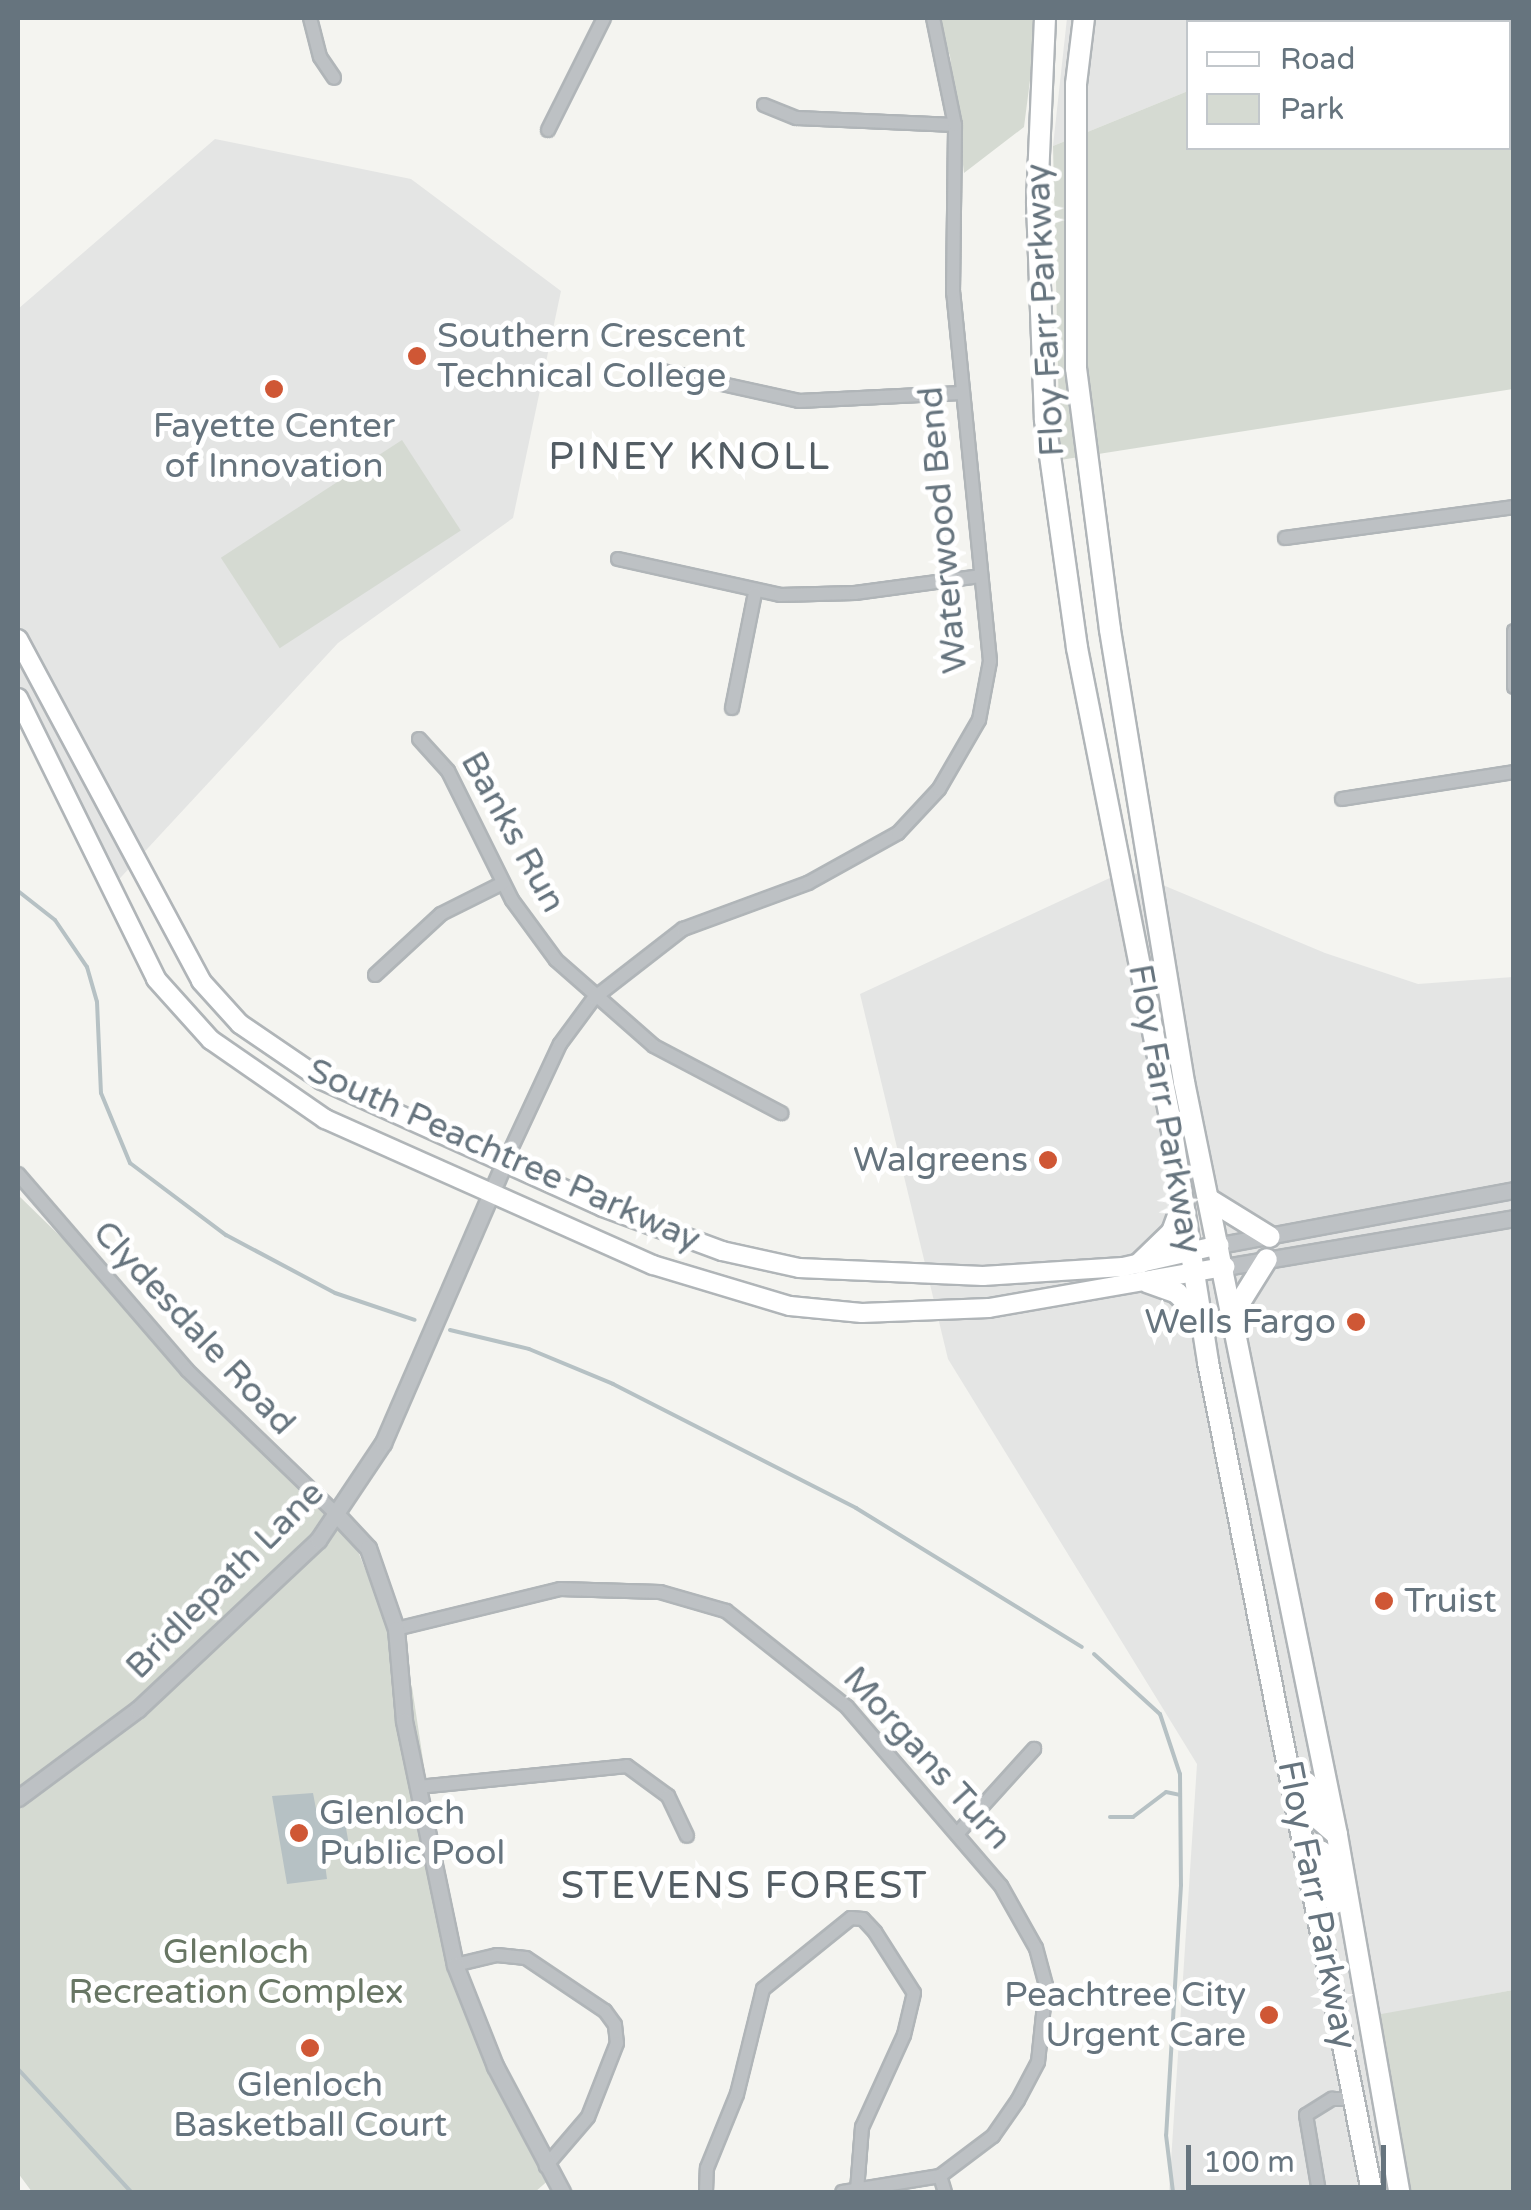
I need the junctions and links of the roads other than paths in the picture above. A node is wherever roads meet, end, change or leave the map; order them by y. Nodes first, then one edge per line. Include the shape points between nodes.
1 (310, 18) edge
2 (604, 18) edge
3 (933, 18) edge
4 (1046, 18) edge
5 (1084, 18) edge
6 (334, 78) dead end
7 (764, 105) dead end
8 (955, 125) junction
9 (548, 130) dead end
10 (663, 372) dead end
11 (961, 394) junction
12 (1514, 507) edge
13 (1284, 538) dead end
14 (618, 559) dead end
15 (980, 576) junction
16 (755, 593) junction
17 (1514, 632) edge
18 (18, 639) edge
19 (1514, 687) edge
20 (18, 698) edge
21 (732, 708) dead end
22 (419, 739) dead end
23 (1514, 772) edge
24 (1342, 799) dead end
25 (503, 883) junction
26 (376, 975) dead end
27 (594, 998) junction
28 (781, 1113) dead end
29 (504, 1164) junction
30 (18, 1174) edge
31 (1514, 1190) edge
32 (491, 1193) junction
33 (1210, 1200) junction
34 (1183, 1202) junction
35 (1380, 1215) junction
36 (1514, 1218) edge
37 (1270, 1237) junction
38 (1386, 1239) junction
39 (1220, 1246) junction
40 (1267, 1260) junction
41 (1193, 1262) junction
42 (1225, 1267) junction
43 (1144, 1272) junction
44 (1234, 1312) junction
45 (1201, 1318) junction
46 (336, 1515) junction
47 (396, 1628) junction
48 (1277, 1687) junction
49 (1034, 1749) dead end
50 (418, 1787) junction
51 (19, 1795) edge
52 (956, 1834) junction
53 (1337, 1835) junction
54 (688, 1836) dead end
55 (1304, 1845) junction
56 (1354, 1943) junction
57 (455, 1965) junction
58 (1354, 2099) junction
59 (546, 2166) junction
60 (940, 2176) junction
61 (857, 2190) edge
62 (562, 2192) edge
63 (706, 2192) edge
64 (842, 2192) edge
65 (945, 2192) edge
66 (1318, 2192) edge
67 (1372, 2192) edge
68 (1399, 2192) edge

1 - 6 street via 320,57
2 - 9 street
3 - 8 street, Waterwood Bend
4 - 34 main road, Floy Farr Parkway via 1036,203 1045,420 1077,648
5 - 33 main road, Floy Farr Parkway via 1076,120 1076,368 1141,831
7 - 8 street via 797,118
8 - 11 street, Waterwood Bend via 953,292
10 - 11 street via 798,400
11 - 15 street, Waterwood Bend
12 - 13 street
14 - 16 street
15 - 16 street via 854,593
15 - 27 street, Waterwood Bend via 990,661 985,701 962,756 914,820 846,865 684,929
16 - 21 street
17 - 19 street
18 - 29 main road, South Peachtree Parkway via 167,925 201,981 240,1024 322,1080
20 - 32 main road, South Peachtree Parkway via 156,978 196,1024 324,1119
22 - 25 street, Banks Run via 448,771
23 - 24 street
25 - 26 street via 441,914
25 - 27 street, Banks Run via 536,937
27 - 28 street, Banks Run via 654,1046
27 - 29 street, Waterwood Bend via 560,1044
29 - 32 street, Bridlepath Lane
29 - 43 main road, South Peachtree Parkway via 722,1251 799,1268 930,1278
30 - 46 street, Clydesdale Road via 161,1342
31 - 35 street
32 - 43 main road, South Peachtree Parkway via 652,1265 763,1300 862,1313 989,1308
32 - 46 street, Bridlepath Lane via 382,1443
33 - 37 main road
33 - 39 main road, Floy Farr Parkway
34 - 41 main road, Floy Farr Parkway
34 - 43 main road
35 - 37 street
35 - 38 street
36 - 38 street
37 - 39 street
38 - 40 street
39 - 41 main road, South Peachtree Parkway
39 - 42 main road, Floy Farr Parkway
40 - 42 street
40 - 44 main road
41 - 42 main road
41 - 43 main road, South Peachtree Parkway
41 - 45 main road, Floy Farr Parkway
42 - 44 main road, Floy Farr Parkway
43 - 45 main road
44 - 53 main road, Floy Farr Parkway
45 - 48 main road, Floy Farr Parkway
46 - 47 street via 368,1548
46 - 51 street, Bridlepath Lane via 278,1580 138,1709
47 - 50 street
47 - 52 street, Morgans Turn via 560,1588 660,1592 714,1606 760,1632 847,1707
48 - 53 main road via 1290,1703 1310,1806
48 - 55 main road, Floy Farr Parkway
49 - 52 street
50 - 54 street via 628,1766 668,1796
50 - 57 street
52 - 60 street, Morgans Turn via 1026,1925 1047,2004 1038,2062 1018,2100 994,2136
53 - 56 main road, Floy Farr Parkway
55 - 56 main road via 1322,1852 1340,1928
55 - 58 main road, Floy Farr Parkway
56 - 68 main road, Floy Farr Parkway
57 - 59 street via 494,2066
57 - 59 street via 496,1955 526,1958 596,2005 614,2025 618,2043 588,2117
58 - 66 street via 1332,2099 1306,2115
58 - 67 main road, Floy Farr Parkway
59 - 62 street
60 - 61 street, Morgans Turn
60 - 65 street
61 - 63 street via 862,2127 904,2036 914,1994 875,1932 851,1918 763,1989 737,2094 706,2168
61 - 64 street, Morgans Turn

